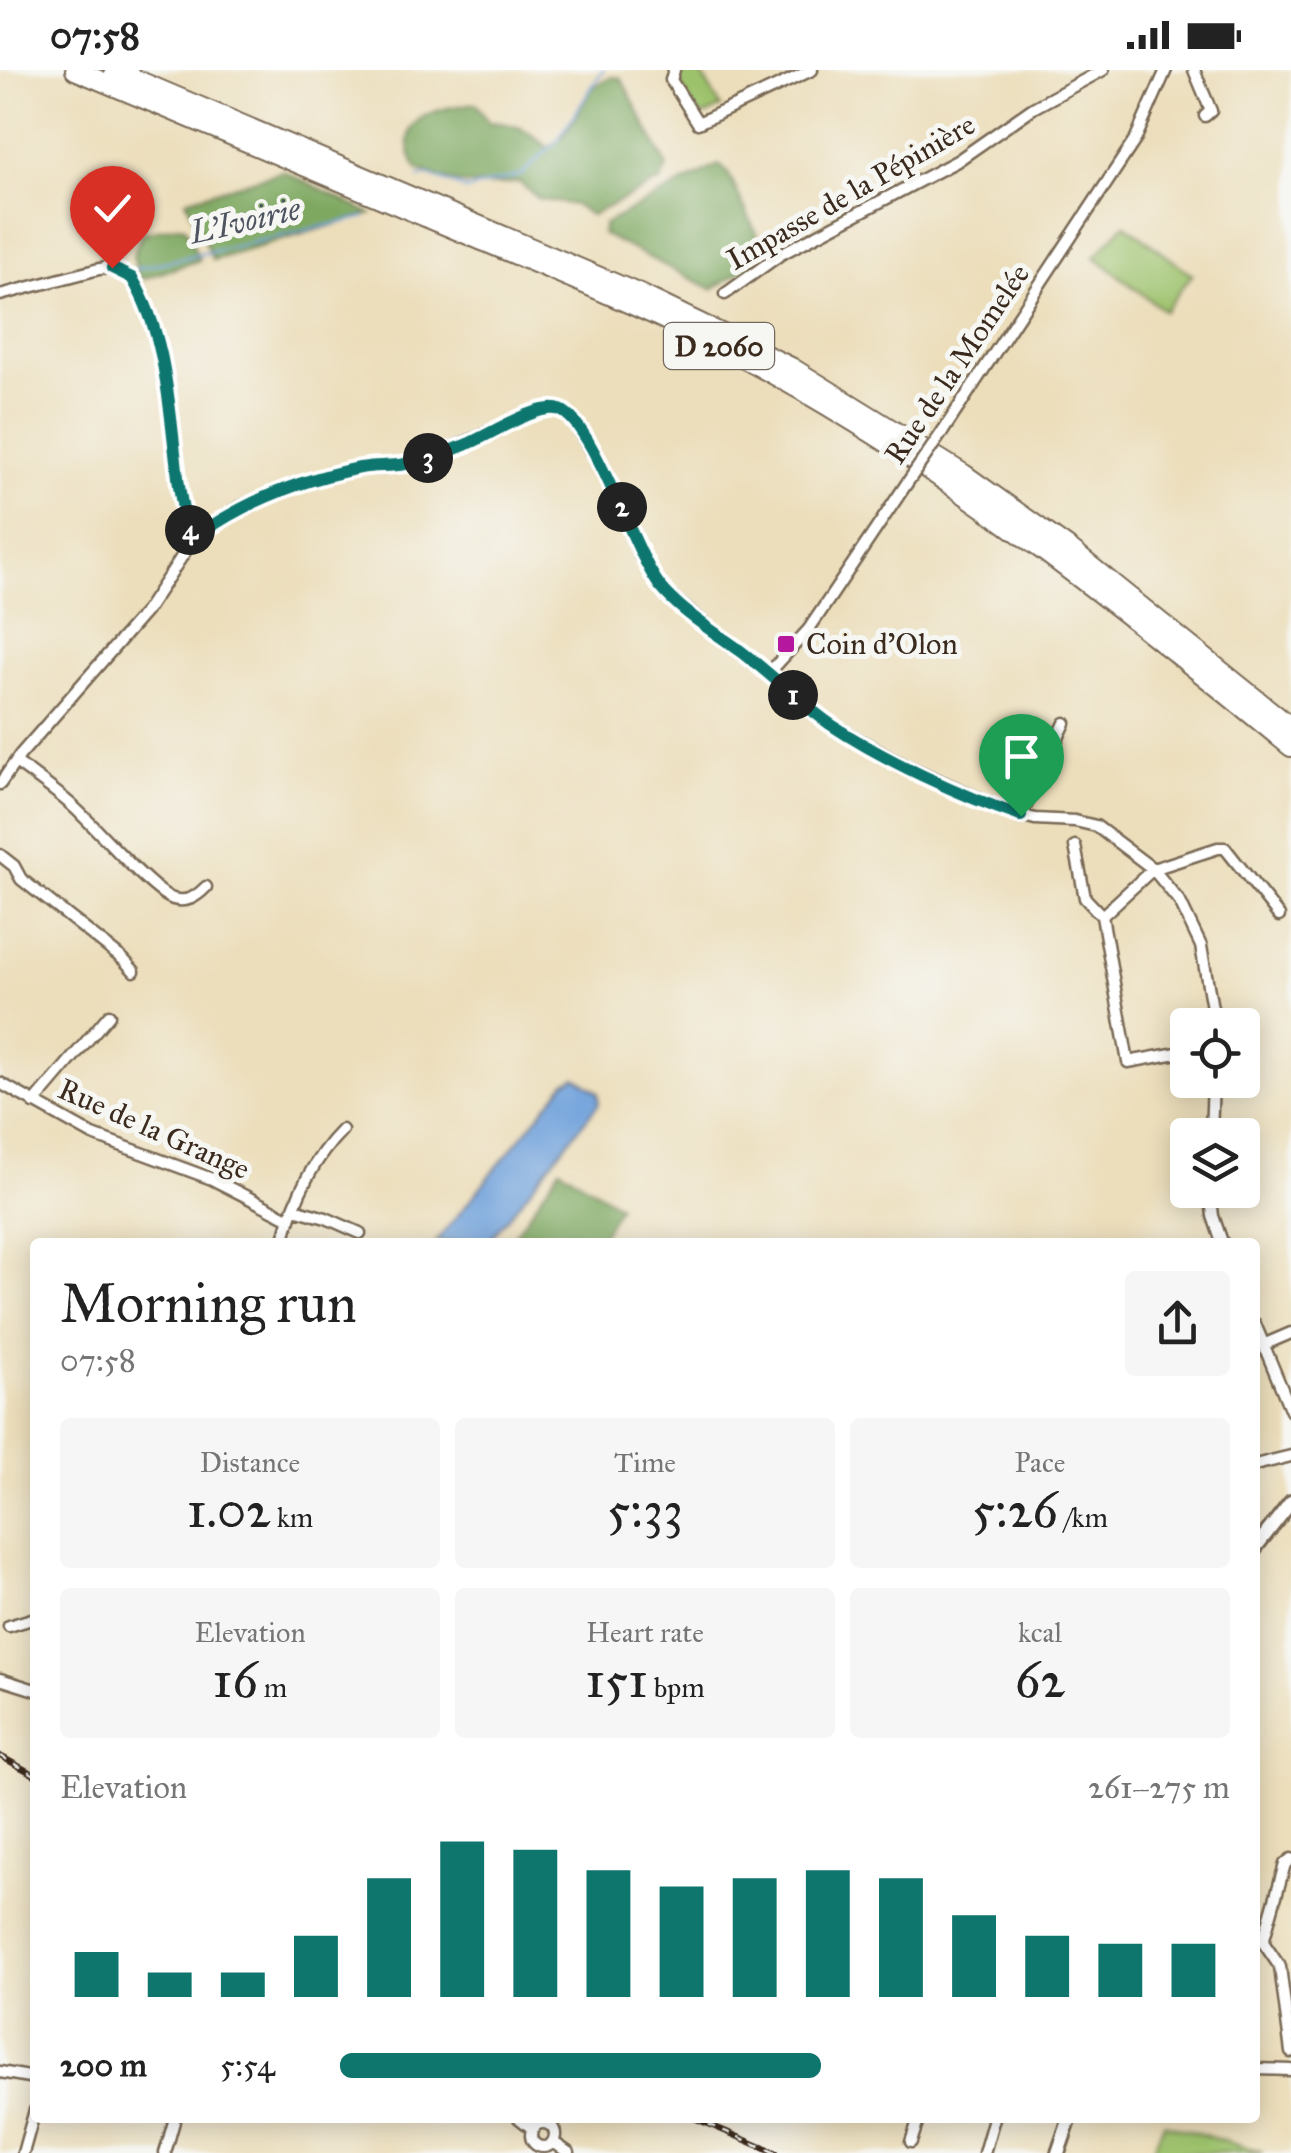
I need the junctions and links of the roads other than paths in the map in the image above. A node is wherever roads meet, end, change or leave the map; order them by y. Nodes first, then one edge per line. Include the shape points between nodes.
1 (76, 70) edge
2 (114, 70) edge
3 (674, 70) edge
4 (810, 70) edge
5 (1104, 70) edge
6 (1166, 70) edge
7 (1194, 70) edge
8 (1206, 116) dead end
9 (0, 294) edge
10 (725, 294) dead end
11 (194, 538) junction
12 (770, 673) junction
13 (1065, 724) dead end
14 (1291, 727) edge
15 (1291, 748) edge
16 (16, 762) junction
17 (0, 784) edge
18 (1021, 816) junction
19 (1075, 846) dead end
20 (0, 855) edge
21 (1153, 868) junction
22 (206, 887) dead end
23 (1102, 916) junction
24 (1279, 916) dead end
25 (134, 970) dead end
26 (1212, 1008) edge
27 (108, 1015) dead end
28 (1170, 1054) edge
29 (0, 1083) edge
30 (34, 1103) junction
31 (342, 1130) dead end
32 (1212, 1208) edge
33 (292, 1214) junction
34 (360, 1233) dead end
35 (284, 1238) edge
36 (1221, 1238) edge
37 (1291, 1333) edge
38 (1260, 1336) edge
39 (1264, 1345) junction
40 (1291, 1411) edge
41 (1291, 1456) edge
42 (1260, 1464) edge
43 (1291, 1502) edge
44 (1260, 1542) edge
45 (30, 1620) edge
46 (10, 1626) dead end
47 (0, 1679) edge
48 (30, 1688) edge
49 (1291, 1859) edge
50 (1291, 2052) edge
51 (1260, 2069) edge
52 (1291, 2070) edge
53 (0, 2072) edge
54 (30, 2077) edge
55 (31, 2123) edge
56 (173, 2123) edge
57 (525, 2123) edge
58 (917, 2123) edge
59 (993, 2123) edge
60 (1068, 2123) edge
61 (533, 2129) junction
62 (553, 2142) junction
63 (910, 2142) dead end
64 (536, 2150) edge
65 (23, 2153) edge
66 (164, 2153) edge
67 (569, 2153) edge
68 (984, 2153) edge
69 (1058, 2153) edge

1 - 15 highway, D 2060 via 619,298 773,375 1003,520
2 - 14 highway, D 2060 via 607,279 791,367 964,474 1071,550
3 - 4 street via 671,80 698,123
5 - 10 street, Impasse de la Pépinière via 957,160 781,254
6 - 12 street, Rue de la Momelée, bridge via 1135,140 809,629
7 - 8 street via 1210,111
9 - 11 street via 99,269 132,278 163,358 182,500
11 - 12 street via 271,493 430,458 540,409 562,410 609,480 641,558 662,589
11 - 16 street via 146,611
12 - 18 street via 852,738
13 - 18 street
16 - 17 street
16 - 22 street via 80,812 166,896 195,898
18 - 21 street via 1096,826
19 - 23 street via 1085,898
20 - 25 street via 20,880
21 - 23 street
21 - 24 street via 1225,848
21 - 26 street via 1180,902 1201,946
23 - 28 street via 1128,1062
27 - 30 street
29 - 30 street, Rue de la Grange
30 - 33 street, Rue de la Grange via 93,1135
31 - 33 street via 317,1159
32 - 36 street
33 - 34 street, Rue de la Grange via 326,1218
33 - 35 street
37 - 39 street
38 - 39 street
39 - 40 street
41 - 42 street
43 - 44 street
45 - 46 street
47 - 48 street
49 - 50 street via 1284,1864 1263,1942 1280,1970
51 - 52 street
53 - 54 street
55 - 65 street
56 - 66 street
57 - 61 street
58 - 63 street
59 - 68 street
60 - 69 street
61 - 62 street via 550,2126
61 - 64 street
62 - 64 street
62 - 67 street

